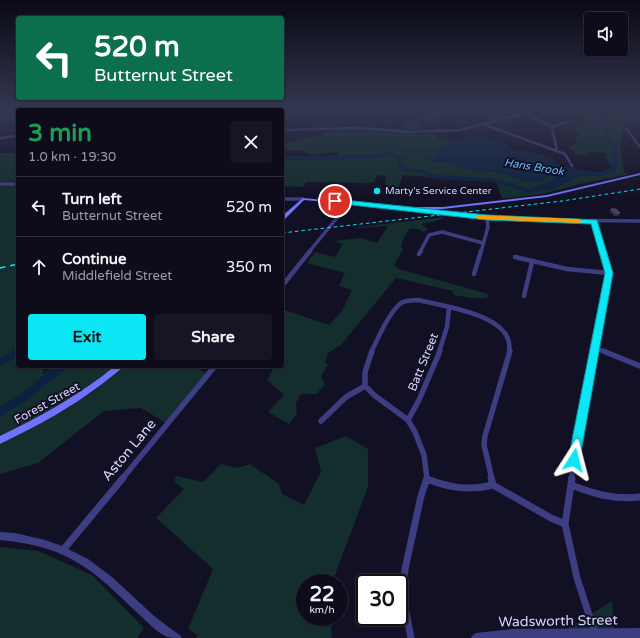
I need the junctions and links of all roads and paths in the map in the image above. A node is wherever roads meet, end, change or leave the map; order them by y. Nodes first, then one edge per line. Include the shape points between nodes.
1 (524, 139) edge
2 (555, 139) edge
3 (634, 139) edge
4 (640, 147) edge
5 (558, 151) junction
6 (572, 166) dead end
7 (640, 174) edge
8 (0, 184) edge
9 (16, 184) edge
10 (284, 198) edge
11 (303, 199) junction
12 (347, 202) junction
13 (415, 209) junction
14 (284, 217) edge
15 (487, 218) junction
16 (640, 221) edge
17 (594, 222) junction
18 (482, 243) junction
19 (419, 254) dead end
20 (515, 257) dead end
21 (532, 262) junction
22 (609, 273) junction
23 (474, 274) dead end
24 (284, 284) edge
25 (524, 296) dead end
26 (449, 308) junction
27 (595, 348) junction
28 (640, 366) edge
29 (118, 368) edge
30 (213, 368) edge
31 (365, 386) junction
32 (408, 420) junction
33 (321, 421) dead end
34 (0, 440) edge
35 (427, 479) junction
36 (493, 485) junction
37 (571, 485) junction
38 (640, 497) edge
39 (565, 524) junction
40 (0, 536) edge
41 (63, 550) junction
42 (595, 633) junction
43 (640, 633) edge
44 (177, 638) edge
45 (411, 638) edge
46 (476, 638) edge

1 - 5 street
2 - 5 street
3 - 4 street
5 - 6 street via 567,155
7 - 13 main road via 547,196
8 - 9 street
10 - 11 street
11 - 12 main road
11 - 14 main road
12 - 13 main road
12 - 24 street via 342,213
13 - 15 street
15 - 17 street
15 - 18 street via 488,227
16 - 17 street
17 - 22 street
18 - 19 street via 437,232 429,235
18 - 23 street
20 - 21 street
21 - 22 street
21 - 25 street
22 - 27 street
26 - 31 street via 409,300 394,310 369,356
26 - 32 street, Batt Street via 446,333 440,352
26 - 36 street via 491,320 505,332 510,349 485,436 484,445
27 - 28 street
27 - 37 street
29 - 34 main road, Forest Street via 74,402
30 - 41 street, Aston Lane
31 - 32 street
31 - 33 street via 340,400
32 - 35 street via 424,455
35 - 36 street via 445,487 464,490
35 - 45 street via 405,569 403,597
36 - 39 street
37 - 38 street via 594,495 611,498
37 - 39 street
39 - 42 street via 577,578
40 - 41 street via 31,540
41 - 44 street via 93,567 148,617
42 - 43 street, Wadsworth Street
42 - 46 street, Wadsworth Street via 512,634

